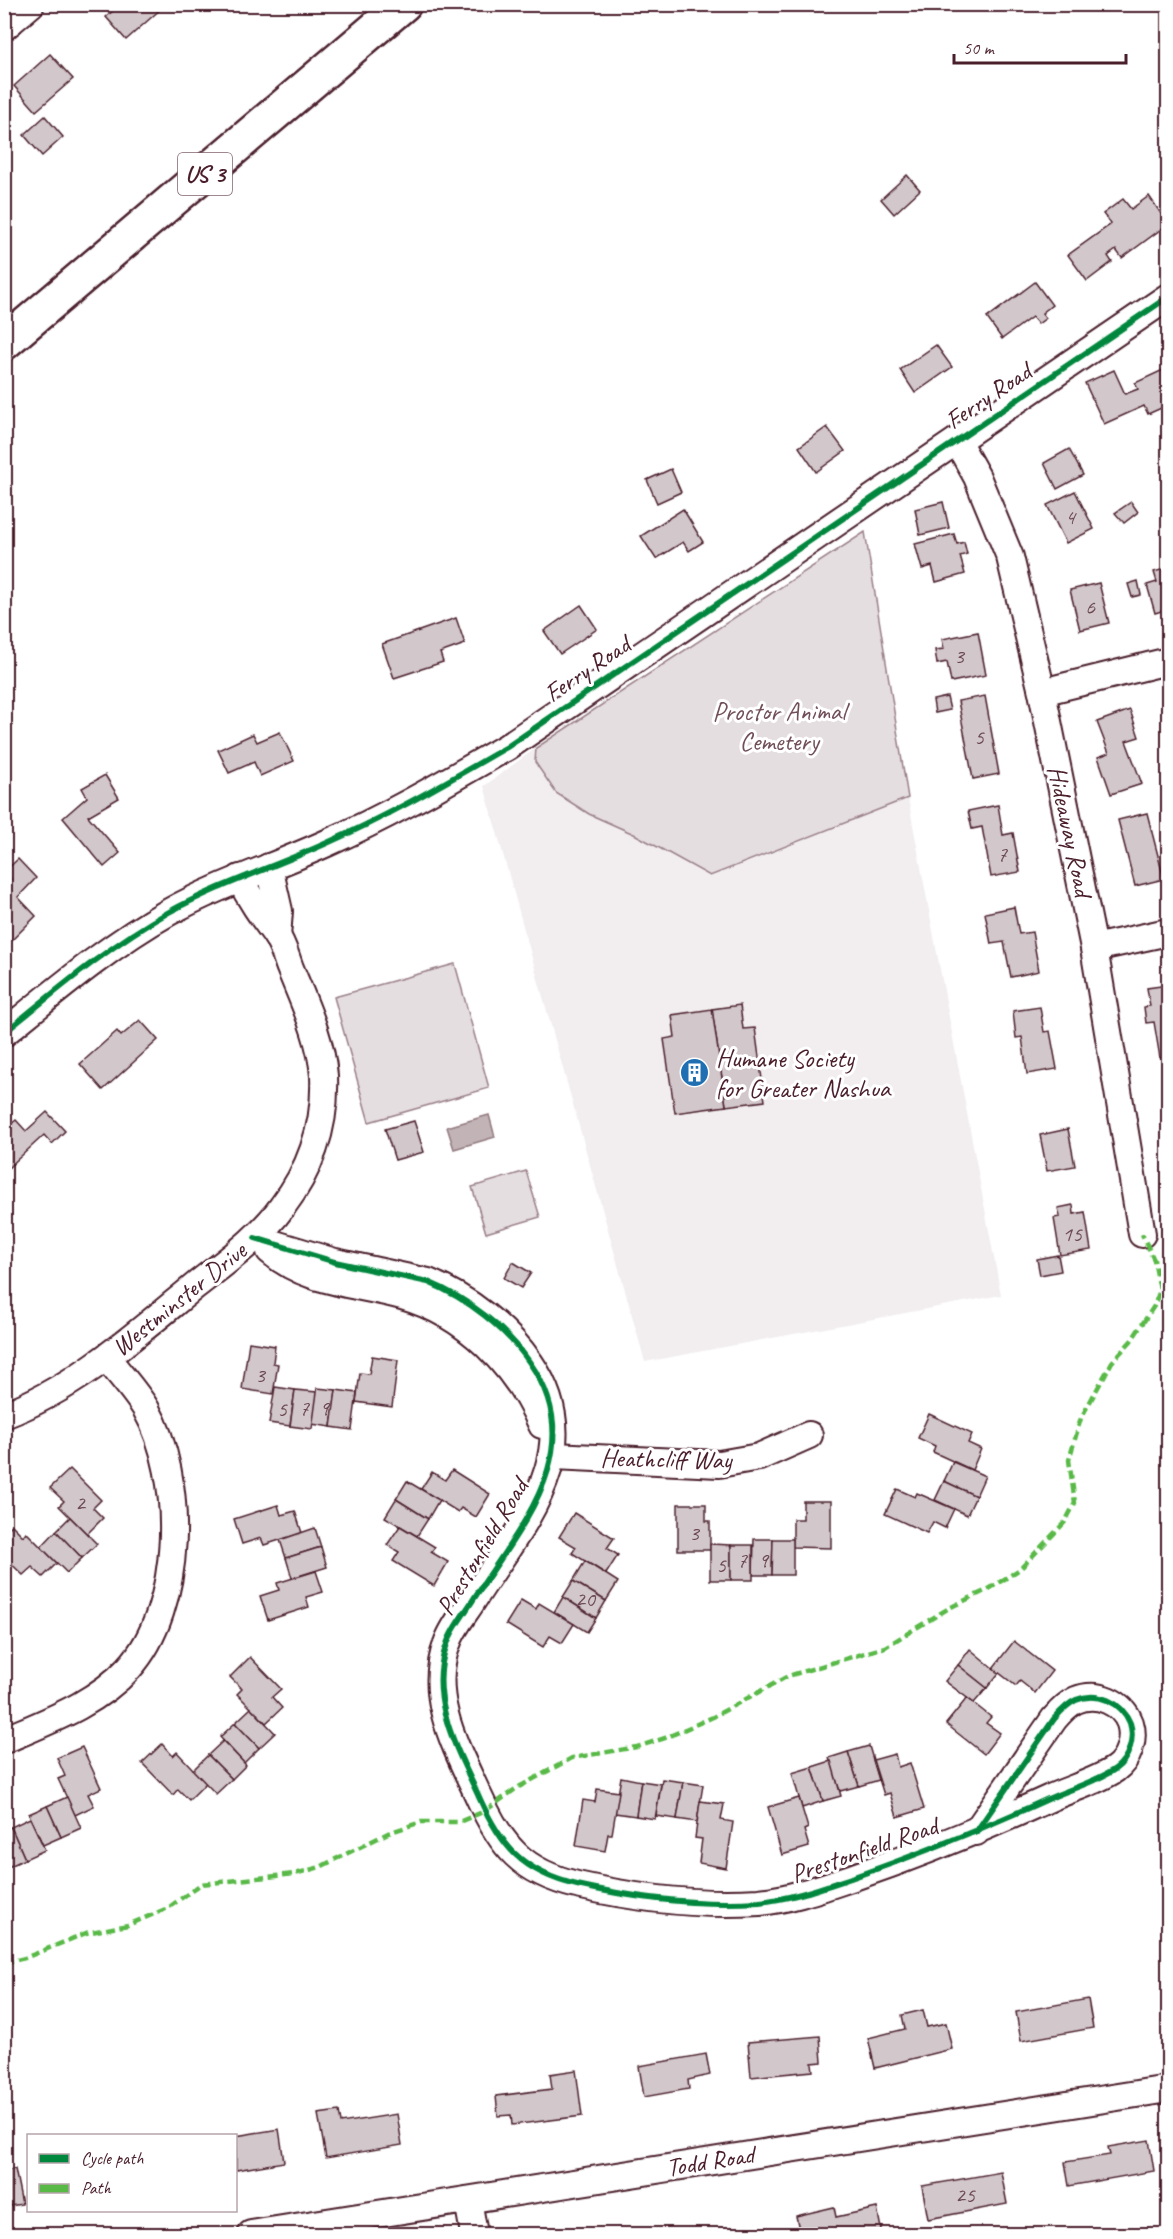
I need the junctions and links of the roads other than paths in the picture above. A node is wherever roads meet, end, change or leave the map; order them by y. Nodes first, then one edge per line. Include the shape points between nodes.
1 (32, 4) edge
2 (405, 4) edge
3 (4, 27) edge
4 (1168, 297) edge
5 (4, 343) edge
6 (957, 441) junction
7 (1168, 661) edge
8 (1042, 692) junction
9 (269, 867) junction
10 (240, 878) junction
11 (1168, 932) edge
12 (277, 936) junction
13 (1094, 948) junction
14 (4, 1033) edge
15 (1142, 1234) dead end
16 (255, 1238) junction
17 (107, 1358) junction
18 (4, 1415) edge
19 (810, 1435) dead end
20 (554, 1456) junction
21 (4, 1740) edge
22 (976, 1832) junction
23 (1168, 2089) edge
24 (468, 2200) junction
25 (250, 2235) edge
26 (474, 2235) edge

1 - 3 street
2 - 5 main road, US 3
4 - 6 street, Ferry Road
6 - 8 street, Hideaway Road via 977,477 1010,557
6 - 9 street, Ferry Road via 507,747 401,809
7 - 8 street
8 - 13 street, Hideaway Road
9 - 10 street, Ferry Road
9 - 12 street, Westminster Drive via 279,911
10 - 12 street, Westminster Drive via 260,916
10 - 14 street, Ferry Road via 135,933
11 - 13 street
12 - 16 street, Westminster Drive via 314,1027 321,1053 324,1103 321,1129 301,1179
13 - 15 street, Hideaway Road
16 - 17 street, Westminster Drive
16 - 20 street, Prestonfield Road via 335,1262 428,1282 473,1308 516,1345 542,1382 555,1422
17 - 18 street, Westminster Drive via 45,1398
17 - 21 street via 146,1409 167,1466 172,1543 164,1600 156,1624 130,1667 104,1691 67,1713
19 - 20 street, Heathcliff Way via 759,1457 719,1464
20 - 22 street, Prestonfield Road via 539,1498 447,1644 440,1690 444,1716 485,1811 503,1844 520,1861 566,1882 645,1897 761,1902 796,1896
22 - 22 street, Prestonfield Road via 1116,1768 1131,1747 1132,1734 1123,1710 1101,1697 1075,1700 1065,1708
23 - 24 street, Todd Road
24 - 25 street, Todd Road
24 - 26 street

